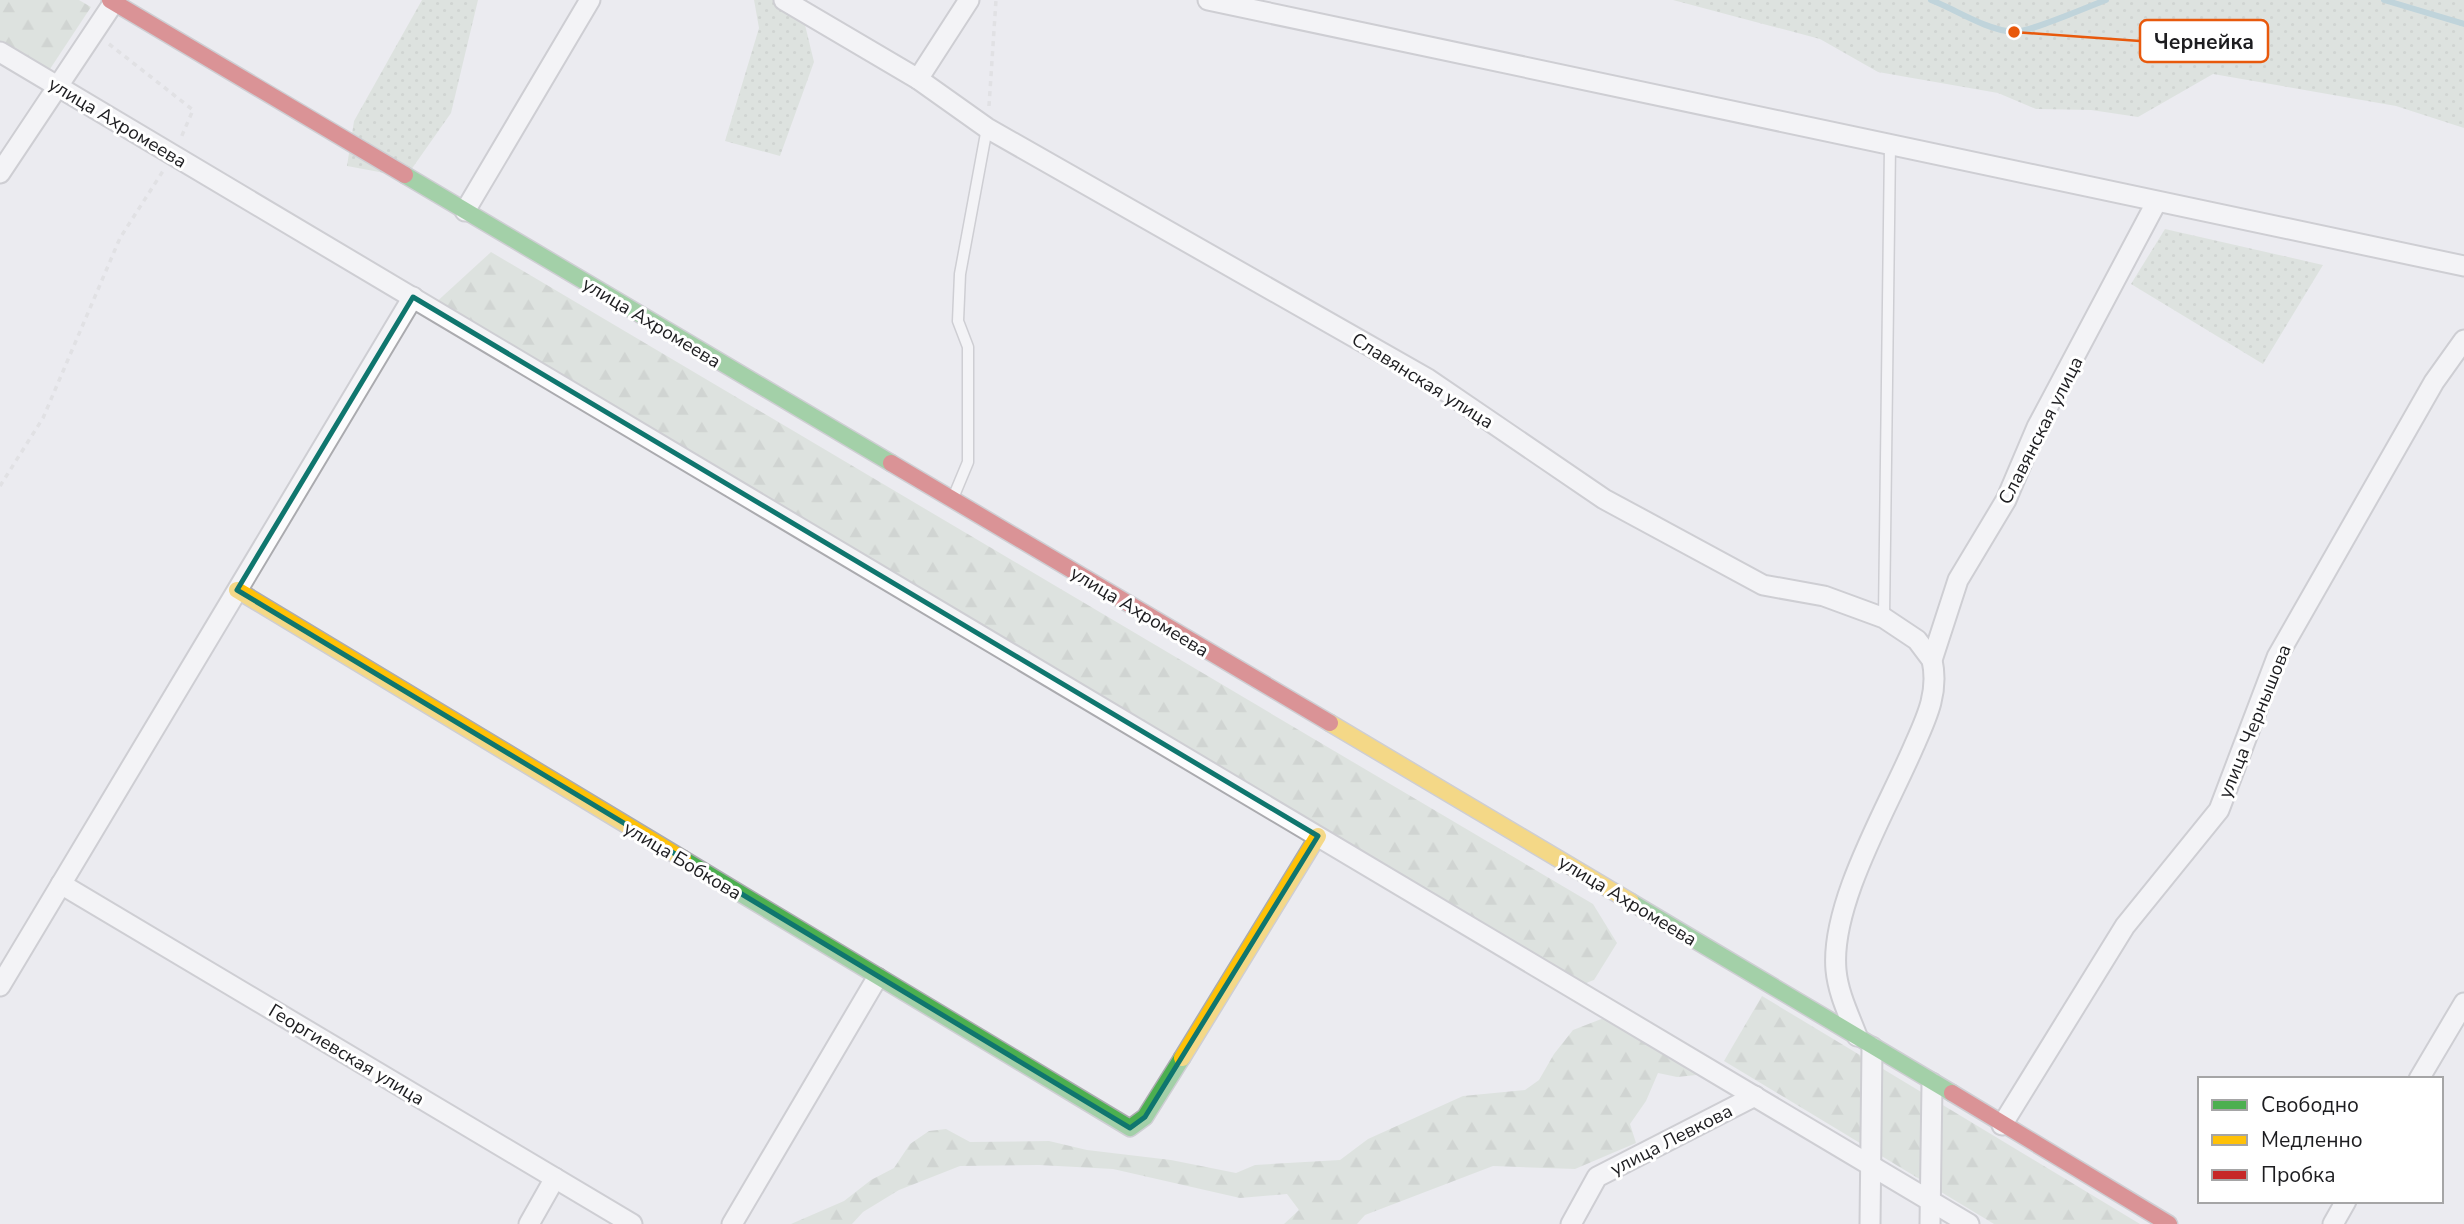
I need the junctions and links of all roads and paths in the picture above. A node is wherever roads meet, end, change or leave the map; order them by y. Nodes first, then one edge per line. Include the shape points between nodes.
1 (590, 0) edge
2 (784, 0) edge
3 (969, 0) edge
4 (996, 0) edge
5 (1208, 0) edge
6 (112, 1) edge
7 (94, 32) junction
8 (0, 52) edge
9 (918, 79) junction
10 (58, 86) junction
11 (987, 128) junction
12 (1889, 145) junction
13 (173, 155) junction
14 (0, 173) edge
15 (2156, 203) junction
16 (465, 211) junction
17 (2464, 266) edge
18 (412, 297) junction
19 (2464, 340) edge
20 (0, 486) edge
21 (952, 500) junction
22 (237, 590) junction
23 (1884, 618) junction
24 (1932, 660) junction
25 (1318, 836) junction
26 (61, 884) junction
27 (877, 978) junction
28 (0, 986) edge
29 (2464, 1003) edge
30 (1864, 1042) junction
31 (2420, 1077) edge
32 (1932, 1083) junction
33 (1755, 1096) junction
34 (2002, 1125) junction
35 (1871, 1165) junction
36 (555, 1178) junction
37 (1930, 1201) junction
38 (2345, 1203) edge
39 (528, 1224) edge
40 (632, 1224) edge
41 (732, 1224) edge
42 (1571, 1224) edge
43 (1870, 1224) edge
44 (1930, 1224) edge
45 (1969, 1224) edge
46 (2169, 1224) edge
47 (2333, 1224) edge

1 - 16 street
2 - 9 street, Славянская улица
3 - 9 street
4 - 11 path
5 - 12 street
6 - 7 street
6 - 16 street, улица Ахромеева
7 - 10 street
7 - 13 path via 193,110
8 - 10 street, улица Ахромеева
9 - 11 street, Славянская улица
10 - 13 street, улица Ахромеева
10 - 14 street
11 - 21 lane via 960,274 958,321 968,347 968,462
11 - 23 street, Славянская улица via 1428,379 1604,499 1763,585 1824,596
12 - 15 street
12 - 23 lane
13 - 18 street, улица Ахромеева
13 - 20 path via 120,238 43,418
15 - 17 street
15 - 24 street, Славянская улица via 2037,427 2006,500 1958,580
16 - 21 street, улица Ахромеева
18 - 22 street
18 - 25 street, улица Ахромеева
19 - 34 street, улица Чернышова via 2434,382 2277,657 2219,810 2125,926
21 - 30 street, улица Ахромеева
22 - 26 street
22 - 27 street, улица Бобкова
23 - 24 street, Славянская улица via 1917,640
24 - 30 street, Славянская улица via 1932,704 1875,831 1840,925 1836,970 1842,1001
25 - 27 street, улица Бобкова via 1145,1117 1130,1128
25 - 33 street, улица Ахромеева
26 - 28 street
26 - 36 street, Георгиевская улица
27 - 41 street
29 - 31 street
30 - 32 street, улица Ахромеева
30 - 35 street
32 - 34 street, улица Ахромеева
32 - 37 street
33 - 35 street, улица Ахромеева
33 - 42 street, улица Левкова via 1597,1177
34 - 46 street, улица Ахромеева
35 - 37 street, улица Ахромеева
35 - 43 street
36 - 39 street
36 - 40 street, Георгиевская улица
37 - 44 street
37 - 45 street, улица Ахромеева
38 - 47 street

